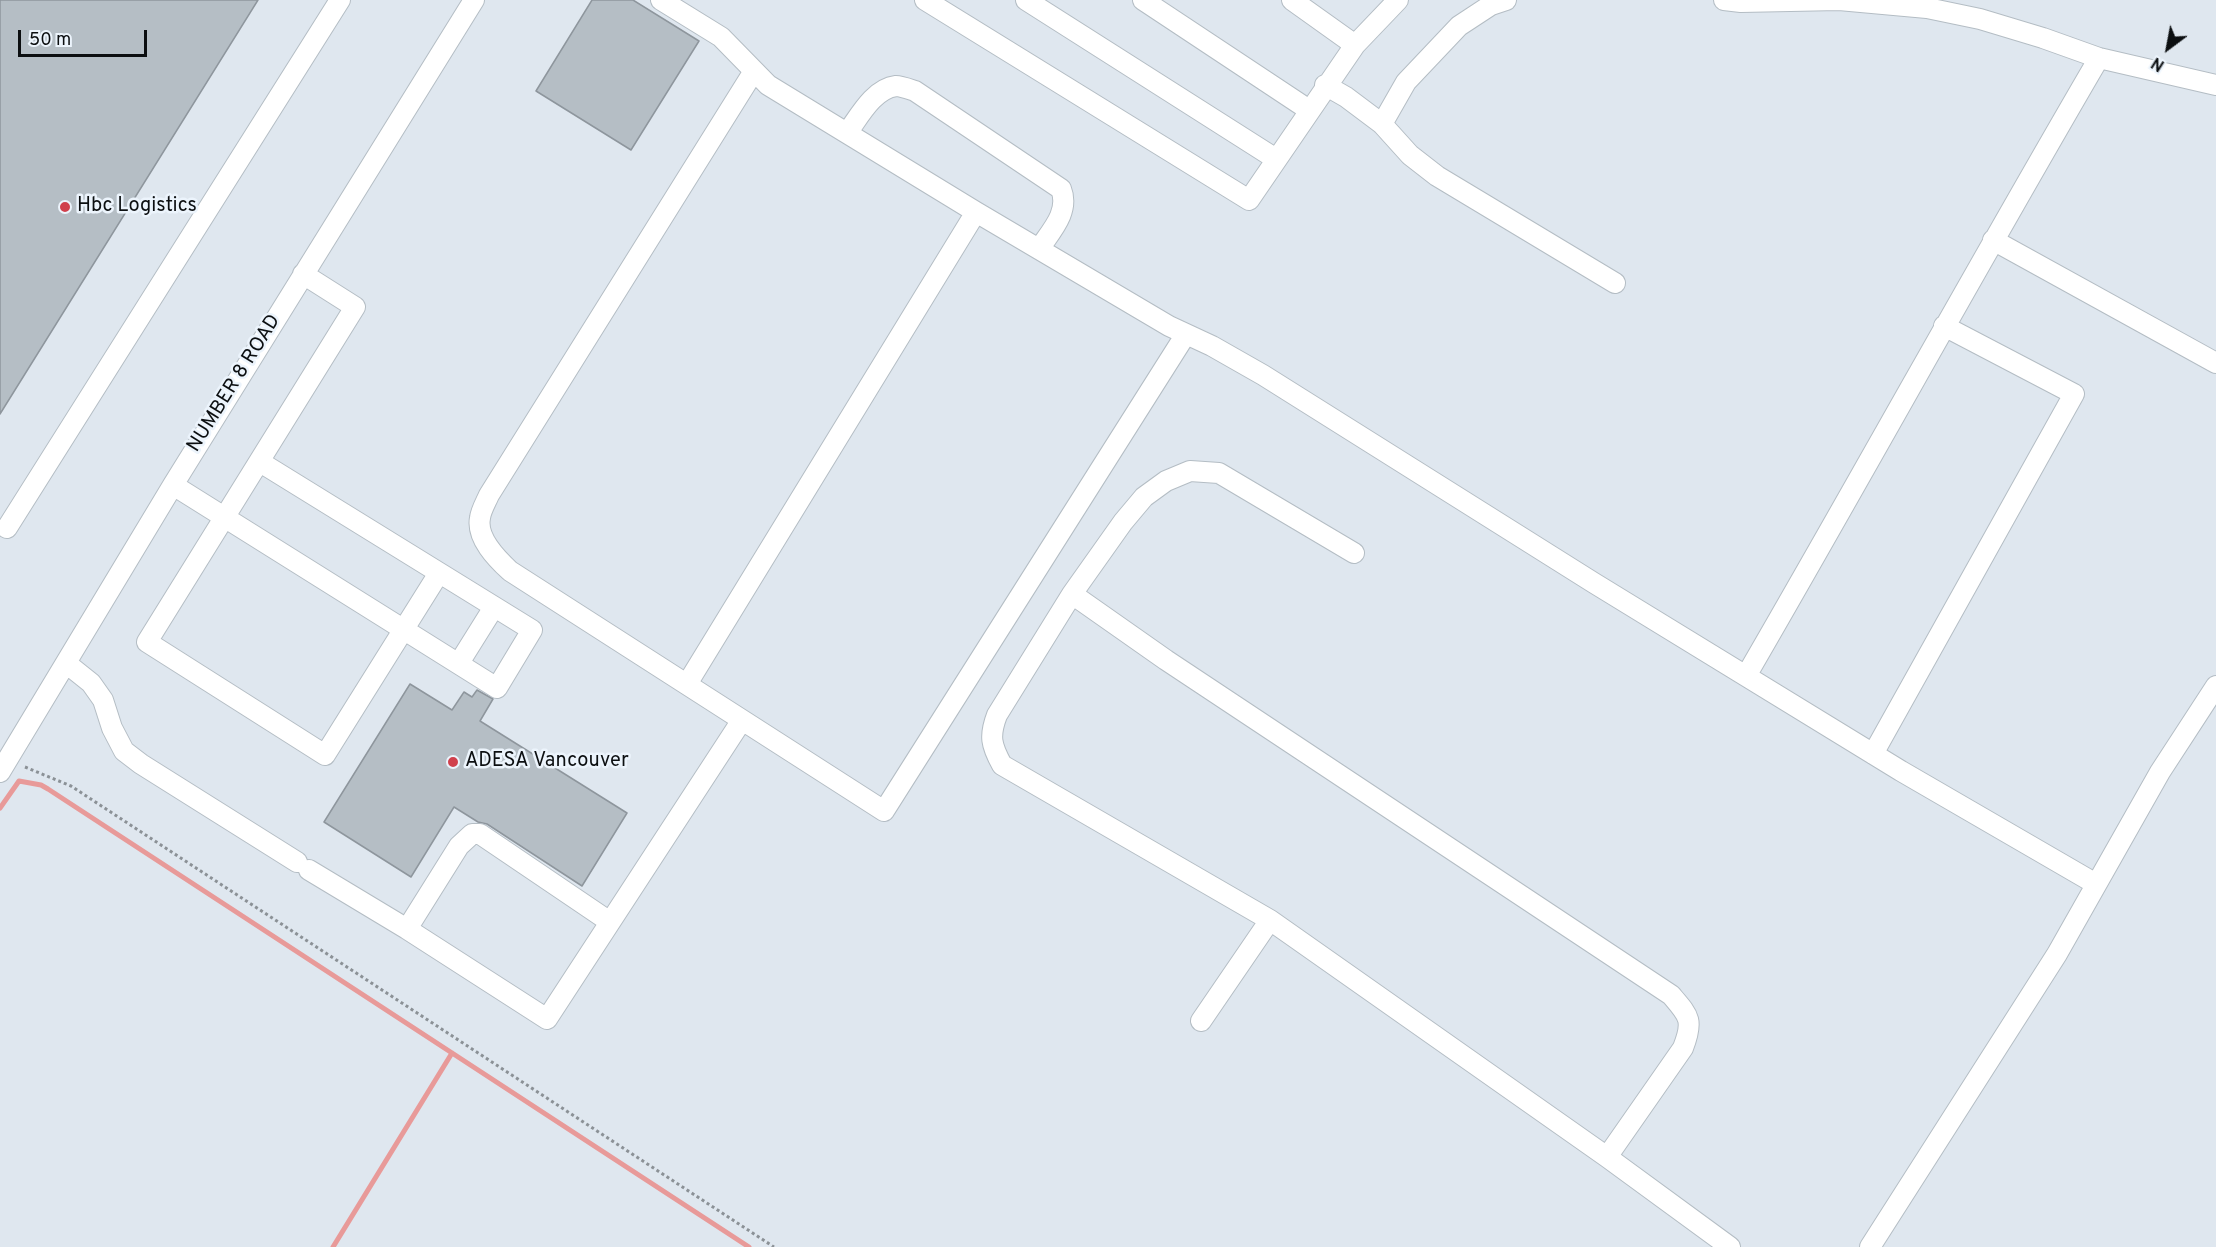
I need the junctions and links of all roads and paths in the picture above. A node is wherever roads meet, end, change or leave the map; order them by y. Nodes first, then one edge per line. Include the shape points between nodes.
1 (340, 0) edge
2 (474, 0) edge
3 (661, 0) edge
4 (925, 0) edge
5 (1026, 0) edge
6 (1143, 0) edge
7 (1292, 0) edge
8 (1398, 0) edge
9 (1506, 0) edge
10 (1724, 0) edge
11 (1355, 45) junction
12 (2099, 58) junction
13 (754, 71) junction
14 (1325, 85) junction
15 (2216, 85) edge
16 (1309, 110) junction
17 (1382, 124) junction
18 (847, 133) junction
19 (1276, 159) junction
20 (976, 212) junction
21 (1993, 240) junction
22 (1039, 249) junction
23 (303, 274) junction
24 (1615, 283) dead end
25 (1944, 326) junction
26 (1186, 334) junction
27 (2216, 363) edge
28 (260, 462) junction
29 (173, 484) junction
30 (226, 517) junction
31 (7, 528) dead end
32 (1354, 553) dead end
33 (439, 573) junction
34 (1072, 594) junction
35 (494, 607) junction
36 (404, 629) junction
37 (66, 663) junction
38 (459, 663) junction
39 (1746, 676) junction
40 (687, 684) junction
41 (2216, 686) edge
42 (742, 720) junction
43 (1873, 754) junction
44 (4, 765) edge
45 (2096, 884) junction
46 (1270, 920) junction
47 (610, 922) junction
48 (406, 929) junction
49 (1201, 1021) dead end
50 (1607, 1157) junction
51 (774, 1247) edge
52 (1730, 1247) edge
53 (1870, 1247) edge

1 - 31 street
2 - 23 street, NUMBER 8 ROAD
3 - 13 street via 721,37
4 - 19 street via 1249,200
5 - 19 street
6 - 16 street
7 - 11 street
8 - 11 street
9 - 17 street via 1459,26 1406,82
10 - 12 street via 1839,0 1927,8 1980,19
11 - 14 street
12 - 15 street
12 - 21 street
13 - 18 street via 768,85
13 - 40 street via 489,495 479,519 484,542 510,571
14 - 16 street
14 - 17 street
16 - 19 street
17 - 24 street via 1410,155 1437,176
18 - 20 street
18 - 22 street via 883,91 897,86 915,91 1061,189 1066,200 1062,215
20 - 22 street
20 - 40 street
21 - 25 street
21 - 27 street
22 - 26 street
23 - 28 street via 355,307
23 - 29 street, NUMBER 8 ROAD
25 - 39 street
25 - 43 street via 2074,394
26 - 39 street via 1263,375
26 - 42 street via 884,811
28 - 30 street
28 - 33 street
29 - 30 street
29 - 37 street, NUMBER 8 ROAD
30 - 36 street
30 - 36 street via 147,642 325,755
32 - 34 street via 1219,473 1190,471 1166,481 1144,497
33 - 35 street
33 - 36 street
34 - 46 street via 990,732 1002,765
34 - 50 street via 1671,995 1687,1013 1690,1030 1683,1048
35 - 38 street
35 - 38 street via 532,630 497,688
36 - 38 street
37 - 44 street, NUMBER 8 ROAD
37 - 48 street via 91,683 103,700 124,751
39 - 43 street
40 - 42 street
41 - 45 street via 2160,772
42 - 47 street
43 - 45 street
44 - 51 path via 71,786
45 - 53 street via 2057,954
46 - 49 street
46 - 50 street
47 - 48 street via 480,834 472,834 459,846
47 - 48 street via 547,1019
50 - 52 street

